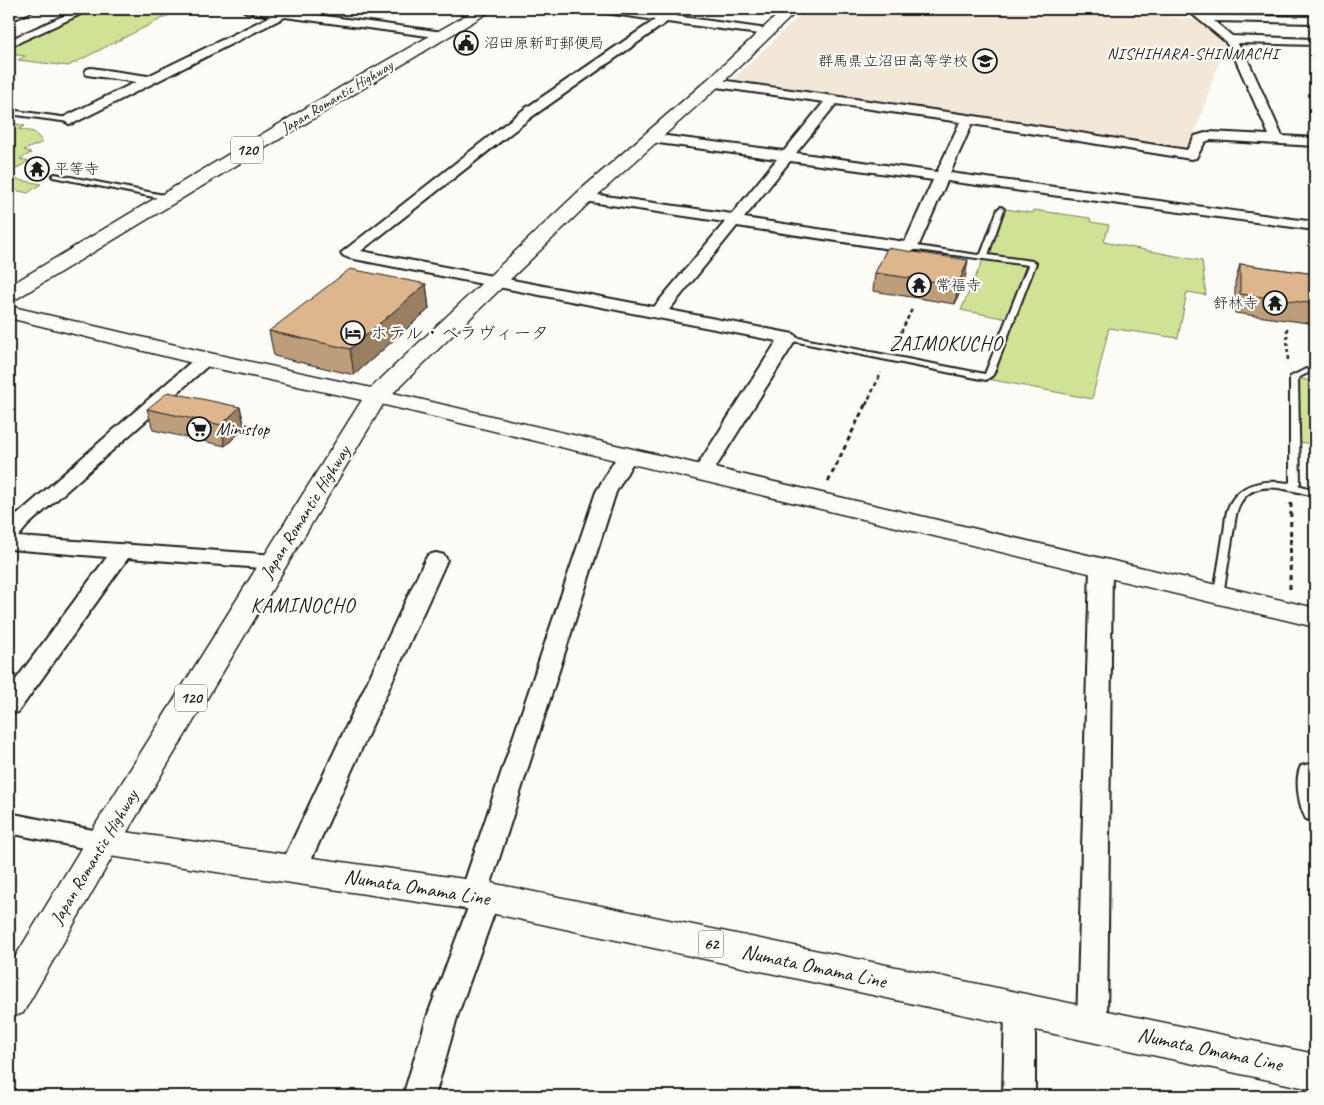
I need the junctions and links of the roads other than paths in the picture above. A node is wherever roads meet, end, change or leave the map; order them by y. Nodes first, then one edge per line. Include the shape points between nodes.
1 (31, 9) edge
2 (88, 9) edge
3 (246, 9) edge
4 (487, 9) edge
5 (599, 9) edge
6 (678, 9) edge
7 (792, 9) edge
8 (1184, 9) edge
9 (1191, 9) edge
10 (288, 11) edge
11 (665, 18) junction
12 (1204, 18) junction
13 (9, 19) edge
14 (1315, 20) edge
15 (767, 32) junction
16 (443, 35) junction
17 (1229, 39) junction
18 (1315, 42) edge
19 (9, 44) edge
20 (91, 72) dead end
21 (148, 80) junction
22 (713, 83) junction
23 (833, 100) junction
24 (9, 112) edge
25 (968, 119) junction
26 (69, 120) joint
27 (651, 138) junction
28 (1277, 139) junction
29 (1315, 142) edge
30 (787, 156) junction
31 (55, 176) dead end
32 (943, 177) junction
33 (169, 198) junction
34 (584, 198) junction
35 (1002, 209) dead end
36 (735, 220) junction
37 (1315, 226) edge
38 (910, 247) junction
39 (981, 256) junction
40 (495, 281) junction
41 (9, 295) edge
42 (9, 312) edge
43 (659, 312) junction
44 (788, 338) junction
45 (205, 359) junction
46 (1306, 372) dead end
47 (376, 396) junction
48 (626, 457) junction
49 (702, 474) junction
50 (1291, 486) junction
51 (1315, 493) edge
52 (9, 534) edge
53 (9, 543) edge
54 (123, 550) junction
55 (436, 560) dead end
56 (275, 562) junction
57 (1101, 567) junction
58 (1218, 595) junction
59 (1315, 618) edge
60 (9, 706) edge
61 (1315, 773) edge
62 (1315, 812) edge
63 (9, 823) edge
64 (103, 842) junction
65 (293, 869) junction
66 (480, 896) junction
67 (9, 1001) edge
68 (1020, 1009) junction
69 (1092, 1024) junction
70 (1315, 1072) edge
71 (418, 1096) edge
72 (1019, 1096) edge

1 - 13 street
2 - 19 street
3 - 10 street
4 - 16 main road, Japan Romantic Highway / 120
5 - 11 street
6 - 11 street
7 - 15 main road, Japan Romantic Highway
8 - 9 street
9 - 12 street
10 - 16 street
10 - 21 street
11 - 15 street
11 - 40 street via 528,113 349,253
12 - 14 street
12 - 17 street
15 - 22 main road, Japan Romantic Highway
16 - 33 main road, Japan Romantic Highway / 120
17 - 18 street
17 - 28 street via 1240,56
20 - 21 street
21 - 26 street
22 - 23 street
22 - 27 main road, Japan Romantic Highway
23 - 25 street
23 - 30 street
24 - 26 lane
25 - 28 street via 1191,154 1200,139 1209,136
25 - 32 street
27 - 30 street
27 - 34 main road, Japan Romantic Highway
28 - 29 street
30 - 32 street
30 - 36 street
31 - 33 lane
32 - 37 street
32 - 38 street
33 - 41 main road, Japan Romantic Highway / 120
34 - 36 street
34 - 40 main road, Japan Romantic Highway
35 - 39 lane
36 - 38 street
36 - 43 street
38 - 39 lane
39 - 44 lane via 1032,263 986,377
40 - 43 street
40 - 47 main road, Japan Romantic Highway
42 - 45 main road
43 - 44 street
44 - 49 street
45 - 47 main road
45 - 52 street
46 - 50 lane via 1294,377 1295,483
47 - 48 main road
47 - 56 main road, Japan Romantic Highway / 120
48 - 49 main road
48 - 66 street via 606,492 561,625
49 - 57 main road
50 - 51 lane
50 - 58 lane via 1259,485 1246,490 1234,504
53 - 54 street
54 - 56 street
54 - 60 street
55 - 65 street
56 - 64 main road, Japan Romantic Highway / 120
57 - 58 main road
57 - 69 street
58 - 59 main road
61 - 62 street via 1310,773
63 - 64 street
64 - 65 main road, Numata Omama Line / 62
64 - 67 main road, Japan Romantic Highway / 120
65 - 66 main road, Numata Omama Line / 62
66 - 68 main road, Numata Omama Line / 62
66 - 71 street
68 - 69 main road, Numata Omama Line / 62
68 - 72 street
69 - 70 main road, Numata Omama Line / 62

